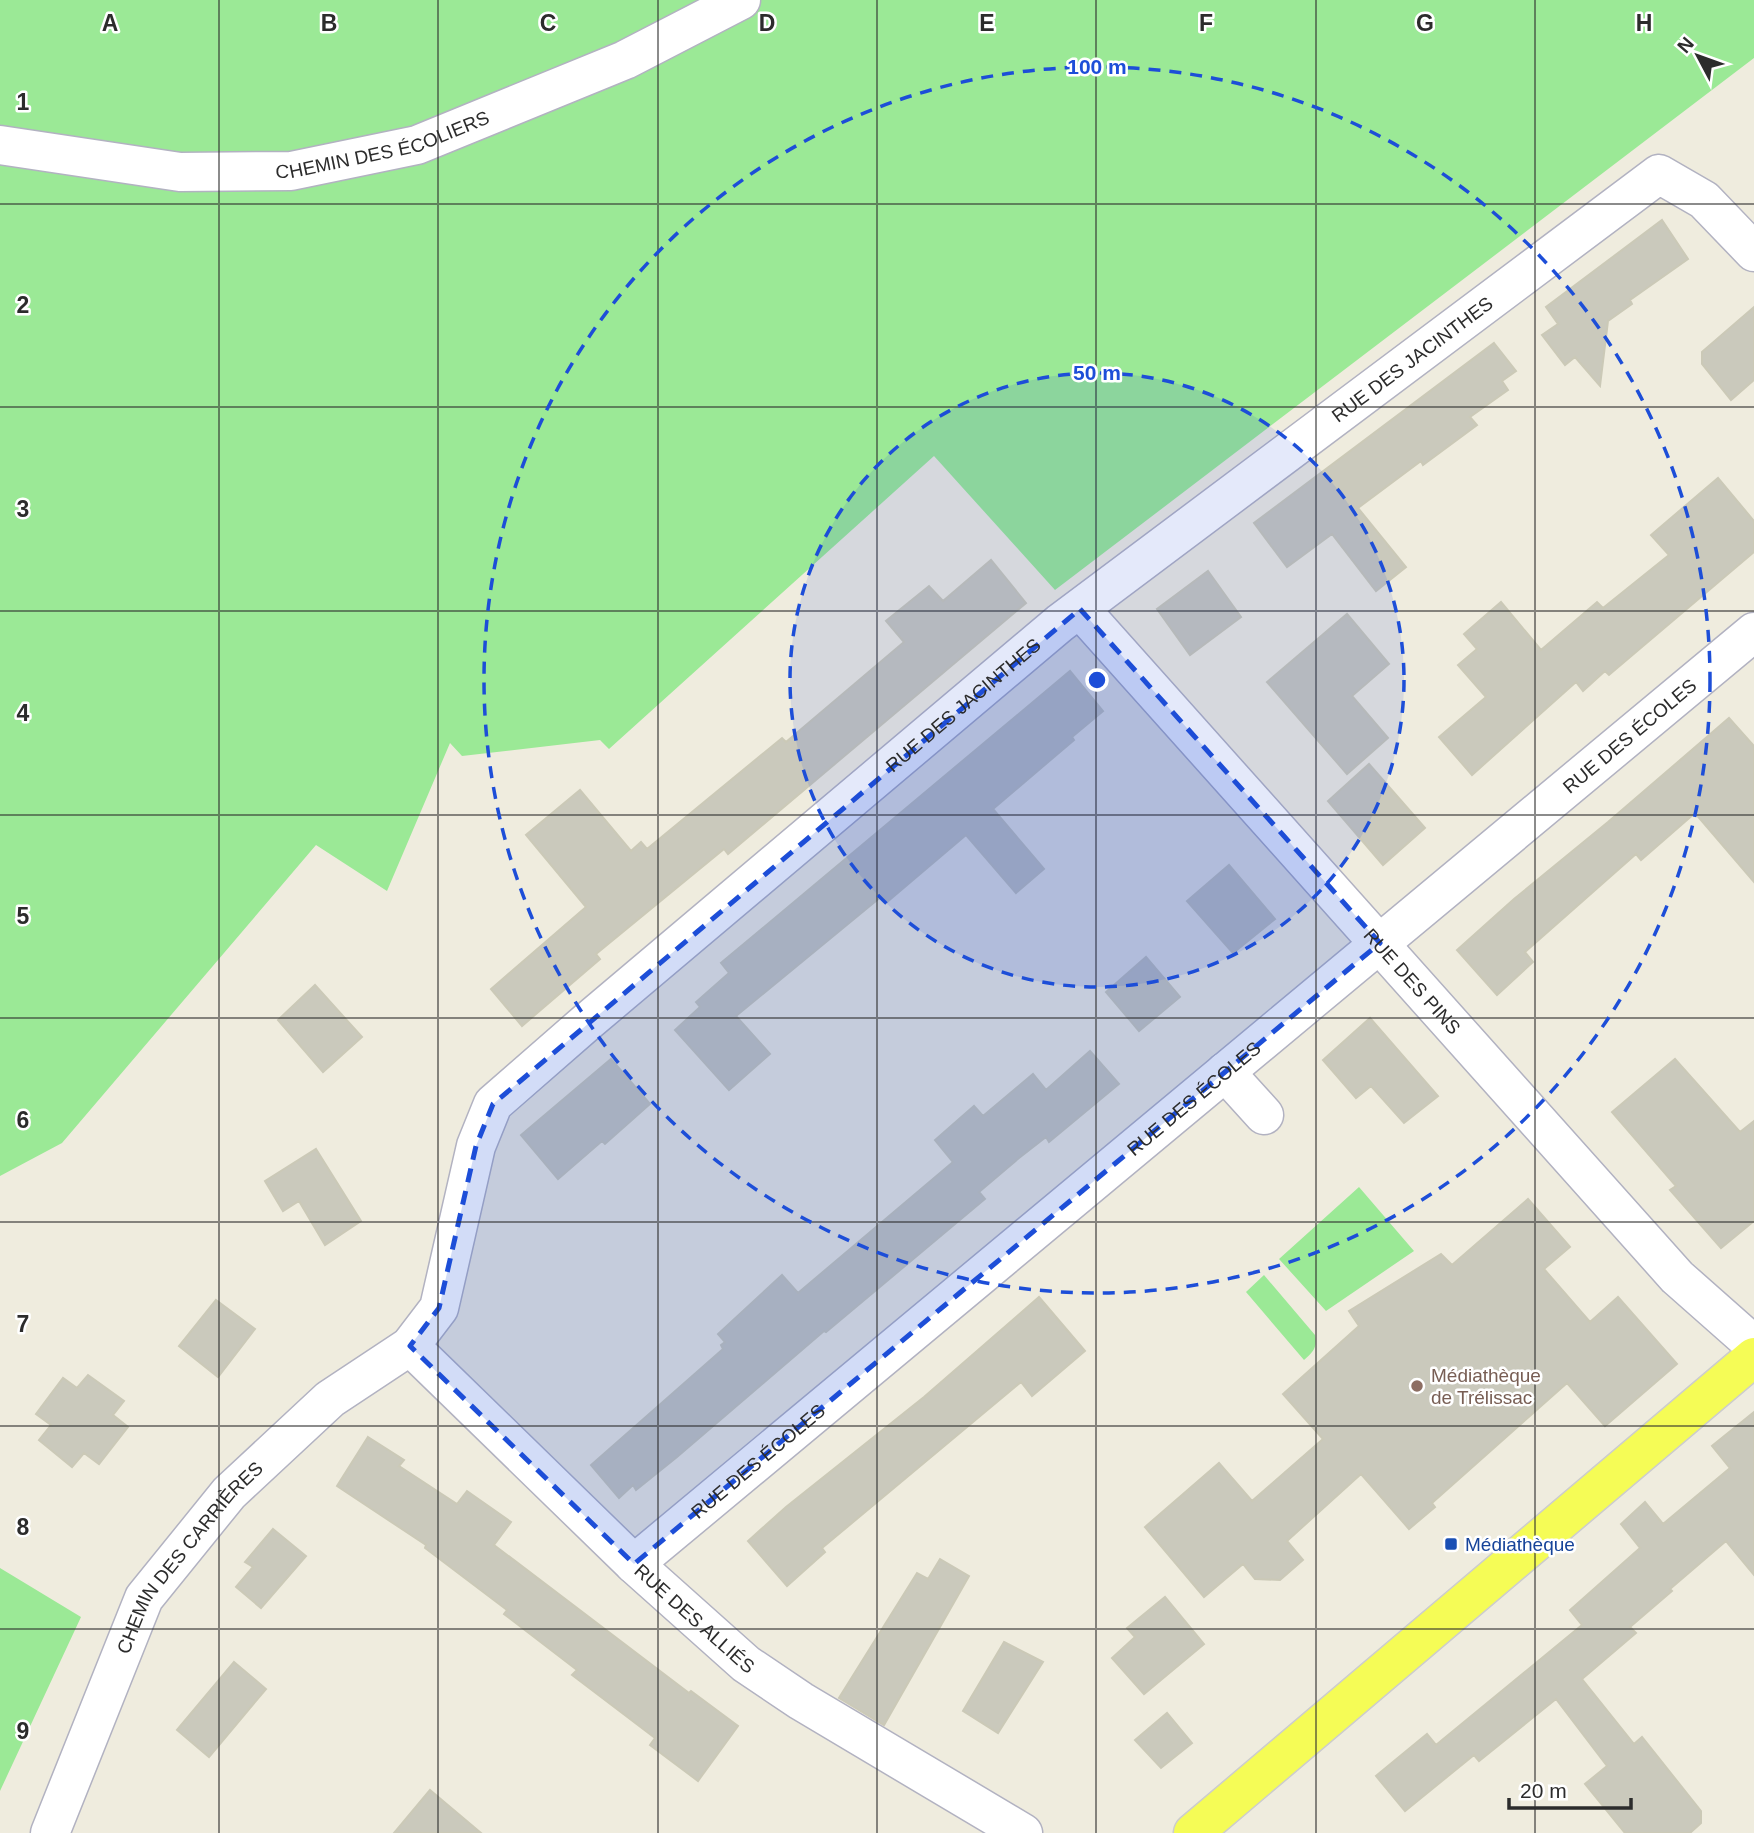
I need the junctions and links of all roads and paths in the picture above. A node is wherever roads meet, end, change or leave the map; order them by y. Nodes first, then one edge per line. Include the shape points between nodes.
1 (741, 0) edge
2 (0, 145) edge
3 (1754, 252) edge
4 (1080, 609) junction
5 (1754, 632) edge
6 (1380, 943) junction
7 (1225, 1072) junction
8 (1264, 1115) dead end
9 (1754, 1345) edge
10 (411, 1346) junction
11 (1754, 1357) edge
12 (634, 1564) junction
13 (50, 1833) edge
14 (1023, 1833) edge
15 (1193, 1833) edge

1 - 2 street, CHEMIN DES ÉCOLIERS via 625,60 417,145 291,171 180,172
3 - 4 street, RUE DES JACINTHES via 1704,200 1659,174
4 - 6 street, RUE DES PINS
4 - 10 street, RUE DES JACINTHES via 494,1104 475,1146 439,1308
5 - 6 street, RUE DES ÉCOLES
6 - 7 street, RUE DES ÉCOLES
6 - 9 street, RUE DES PINS via 1677,1277
7 - 8 street
7 - 12 street, RUE DES ÉCOLES
10 - 12 street, RUE DES ALLIÉS
10 - 13 street, CHEMIN DES CARRIÈRES via 330,1399 229,1493 144,1598
11 - 15 main road
12 - 14 street, RUE DES ALLIÉS via 746,1664

